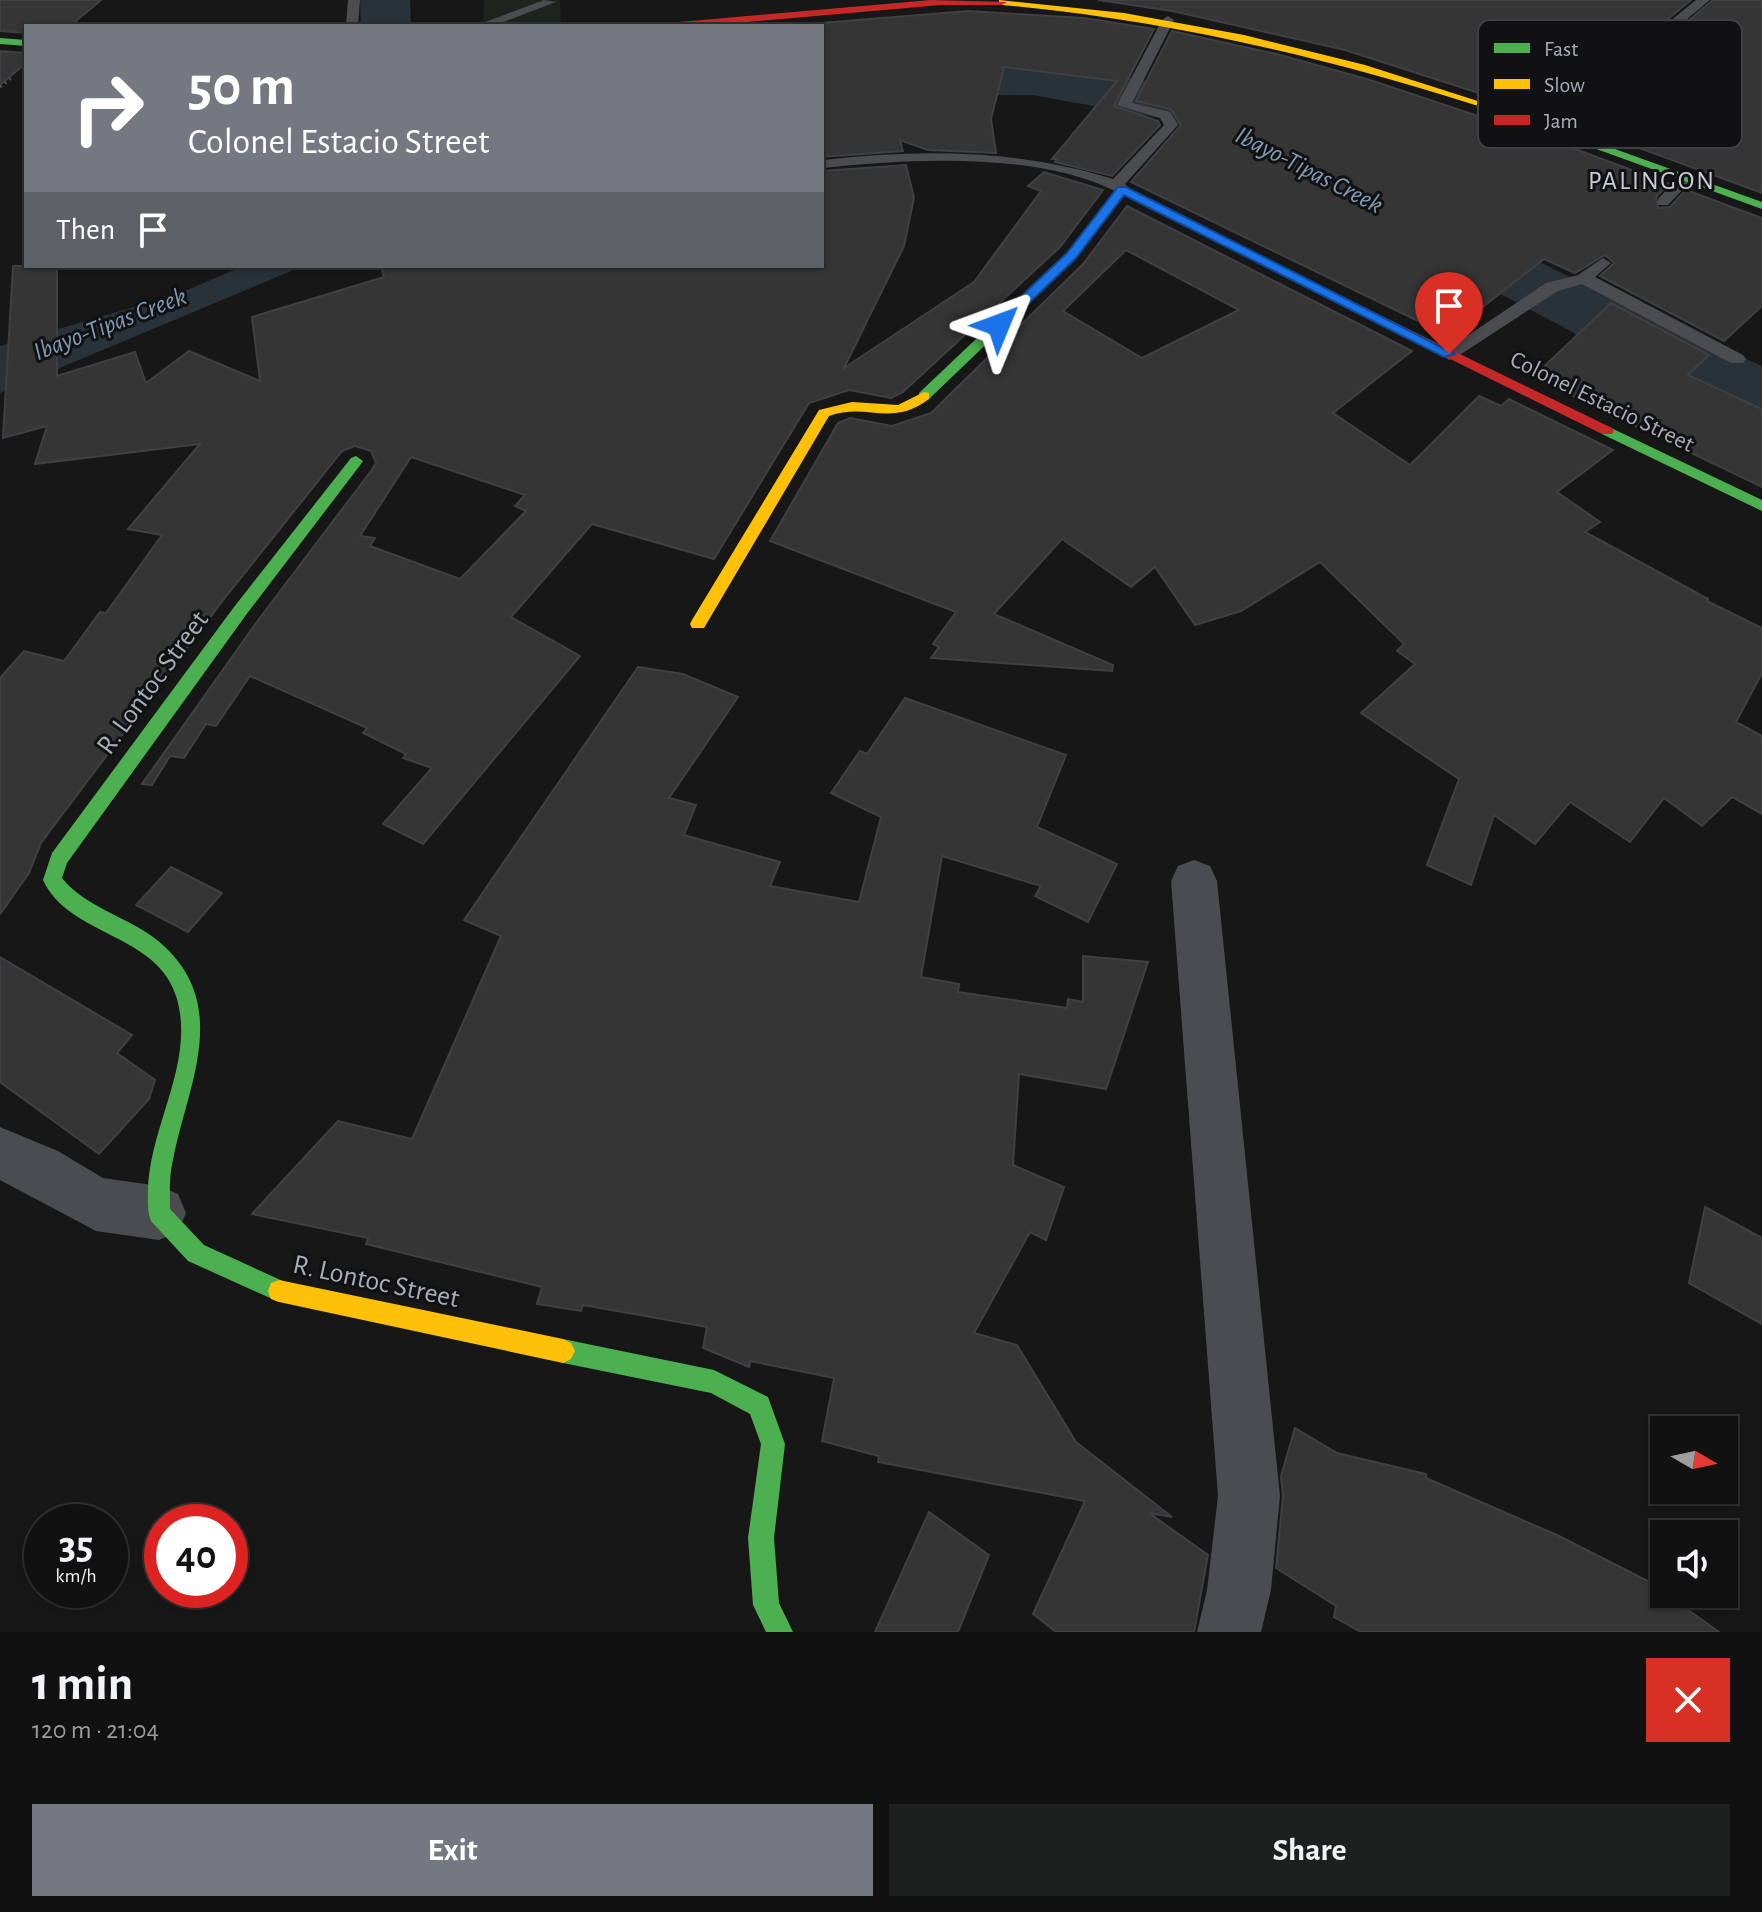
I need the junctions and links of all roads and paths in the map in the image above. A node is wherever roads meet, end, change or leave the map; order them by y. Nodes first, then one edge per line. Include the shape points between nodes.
1 (354, 0) edge
2 (1179, 0) edge
3 (1704, 0) edge
4 (550, 2) edge
5 (479, 10) dead end
6 (1168, 20) junction
7 (1680, 20) edge
8 (352, 24) edge
9 (480, 24) edge
10 (486, 24) edge
11 (693, 24) edge
12 (0, 41) edge
13 (24, 43) edge
14 (1478, 103) edge
15 (1605, 148) edge
16 (824, 164) edge
17 (1686, 178) junction
18 (1119, 187) junction
19 (1663, 202) dead end
20 (1762, 206) edge
21 (1603, 263) dead end
22 (1584, 278) junction
23 (1449, 354) junction
24 (1737, 359) dead end
25 (356, 461) dead end
26 (1762, 506) edge
27 (698, 624) dead end
28 (1194, 881) dead end
29 (0, 1153) edge
30 (159, 1213) junction
31 (780, 1632) edge
32 (1229, 1632) edge

1 - 8 lane
2 - 6 street
3 - 7 lane
4 - 10 lane
5 - 9 lane
6 - 11 street via 979,1
6 - 14 street via 1287,43
6 - 18 lane via 1124,105 1165,115 1171,125
12 - 13 street
15 - 17 street
16 - 18 lane via 875,158 994,159 1053,167
17 - 19 lane
17 - 20 street
18 - 23 street, Colonel Estacio Street
18 - 27 street via 1072,255 917,403 887,414 854,402 824,413
21 - 22 lane
22 - 23 lane via 1552,287
22 - 24 lane
23 - 26 street, Colonel Estacio Street
25 - 30 street, R. Lontoc Street via 68,846 52,880 65,899 151,945 178,974 192,1010 191,1052 161,1161
28 - 32 street via 1249,1496
29 - 30 street via 96,1204
30 - 31 street, R. Lontoc Street via 196,1253 284,1293 714,1382 759,1406 773,1444 761,1538 766,1605

